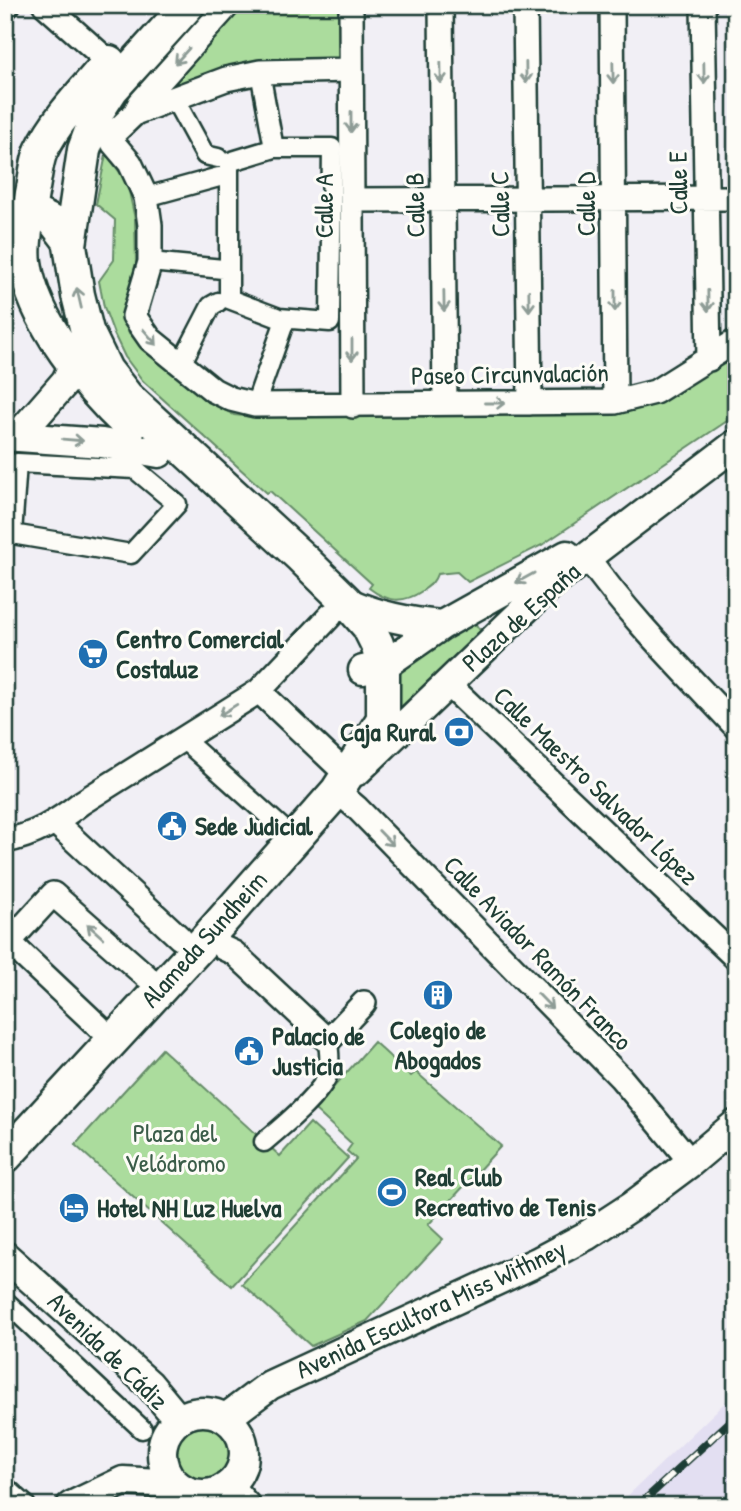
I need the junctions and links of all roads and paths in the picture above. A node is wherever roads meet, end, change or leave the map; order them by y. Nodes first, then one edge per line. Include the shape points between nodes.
1 (11, 5) edge
2 (45, 5) edge
3 (161, 5) edge
4 (188, 5) edge
5 (228, 5) edge
6 (351, 5) edge
7 (441, 5) edge
8 (525, 5) edge
9 (612, 5) edge
10 (703, 5) edge
11 (5, 12) edge
12 (109, 62) junction
13 (351, 70) junction
14 (260, 72) junction
15 (175, 100) junction
16 (135, 113) junction
17 (334, 139) dead end
18 (274, 143) junction
19 (218, 158) junction
20 (219, 177) junction
21 (146, 197) junction
22 (614, 198) junction
23 (706, 198) junction
24 (736, 198) edge
25 (443, 199) junction
26 (528, 199) junction
27 (352, 200) junction
28 (13, 211) edge
29 (70, 245) junction
30 (150, 262) junction
31 (223, 269) junction
32 (218, 302) junction
33 (283, 326) junction
34 (332, 326) junction
35 (88, 331) junction
36 (736, 341) edge
37 (709, 359) junction
38 (181, 364) junction
39 (73, 367) junction
40 (615, 402) junction
41 (445, 403) junction
42 (530, 403) junction
43 (255, 405) junction
44 (353, 406) junction
45 (13, 445) edge
46 (159, 453) junction
47 (732, 455) edge
48 (587, 557) junction
49 (339, 608) junction
50 (442, 625) junction
51 (373, 668) junction
52 (449, 684) junction
53 (259, 691) junction
54 (736, 727) edge
55 (183, 738) junction
56 (337, 778) junction
57 (56, 823) junction
58 (281, 827) junction
59 (5, 841) edge
60 (180, 938) junction
61 (223, 948) dead end
62 (736, 958) edge
63 (146, 976) junction
64 (364, 1003) dead end
65 (99, 1027) junction
66 (328, 1041) junction
67 (736, 1124) edge
68 (5, 1129) edge
69 (264, 1142) dead end
70 (5, 1157) edge
71 (691, 1162) junction
72 (5, 1256) edge
73 (5, 1301) edge
74 (226, 1418) junction
75 (161, 1430) junction
76 (123, 1481) junction
77 (179, 1487) junction
78 (5, 1490) edge
79 (237, 1496) edge
80 (23, 1506) edge
81 (71, 1506) edge

1 - 11 street
2 - 12 street
3 - 12 main road
4 - 29 main road via 99,109 83,150
5 -> 16 street
6 - 13 street, Calle A
7 -> 25 street, Calle B
8 -> 26 street, Calle C
9 -> 22 street, Calle D
10 -> 23 street, Calle E
12 - 28 main road via 41,152
13 - 14 street
13 -> 27 street, Calle A
14 - 15 street via 226,79
14 - 18 street
15 - 16 street
15 - 19 street via 205,155
16 - 21 street via 113,134 113,143 130,163
17 - 18 street
18 - 19 street
19 - 20 street
20 - 21 street
20 - 31 street
21 - 30 street
22 - 23 street
22 - 26 street
22 -> 40 street, Calle D
23 - 24 street
23 -> 37 street, Calle E
25 - 26 street
25 - 27 street
25 -> 41 street, Calle B
26 -> 42 street, Calle C
27 -> 44 street, Calle A
28 - 29 street via 50,219
28 - 39 main road via 35,298
35 -> 29 main road
30 - 31 street
30 -> 38 street, Paseo Circunvalación via 134,316 150,339
31 - 32 street
32 - 33 street
32 - 38 street via 211,306
33 - 34 street
33 - 43 street
34 - 34 street via 279,318 229,299 229,162 275,148 332,148
35 - 39 street
35 - 49 main road via 106,370 127,397
36 - 37 street, Paseo Circunvalación
37 - 40 street, Paseo Circunvalación via 655,392
38 - 43 street, Paseo Circunvalación via 213,390
39 - 45 street
39 - 46 main road
40 - 42 street, Paseo Circunvalación
41 -> 42 street, Paseo Circunvalación
41 - 44 street, Paseo Circunvalación
43 - 44 street, Paseo Circunvalación
45 - 45 street via 12,534 131,554 177,504 135,469
45 -> 46 street via 103,443
46 - 49 main road via 278,562
47 - 48 street
48 -> 50 street, Plaza de España via 568,554
48 - 52 street, Plaza de España via 549,586
48 - 54 street
49 - 50 street, Plaza de España
49 - 51 main road, Alameda Sundheim via 345,629
49 - 53 street
50 - 51 street, Plaza de España
51 - 56 main road, Alameda Sundheim via 368,702
52 - 56 street, Plaza de España
52 - 62 street, Calle Maestro Salvador López
53 -> 55 street
53 - 56 street, Calle Aviador Ramón Franco
55 - 57 street
55 - 58 street
56 - 58 main road, Alameda Sundheim
56 - 70 main road, Alameda Sundheim via 198,948
56 -> 71 street, Calle Aviador Ramón Franco via 357,808 621,1078
57 - 59 street
57 - 60 street
58 - 60 main road, Alameda Sundheim
60 - 63 main road, Alameda Sundheim
61 - 66 street via 234,953
63 - 65 main road, Alameda Sundheim
63 -> 65 street via 53,894 9,943
64 - 66 street
65 - 68 main road, Alameda Sundheim
66 - 69 street via 325,1080 290,1121
67 - 71 street, Avenida Escultora Miss Withney
71 - 74 street, Avenida Escultora Miss Withney via 586,1236 270,1385
72 - 75 street, Avenida de Cádiz via 149,1384
73 - 75 street
74 - 75 street via 199,1411
74 - 79 street via 236,1427 245,1451 237,1476
75 - 76 street
75 - 77 street via 163,1466
76 - 77 street
76 - 81 street
77 - 79 street
78 - 80 street

